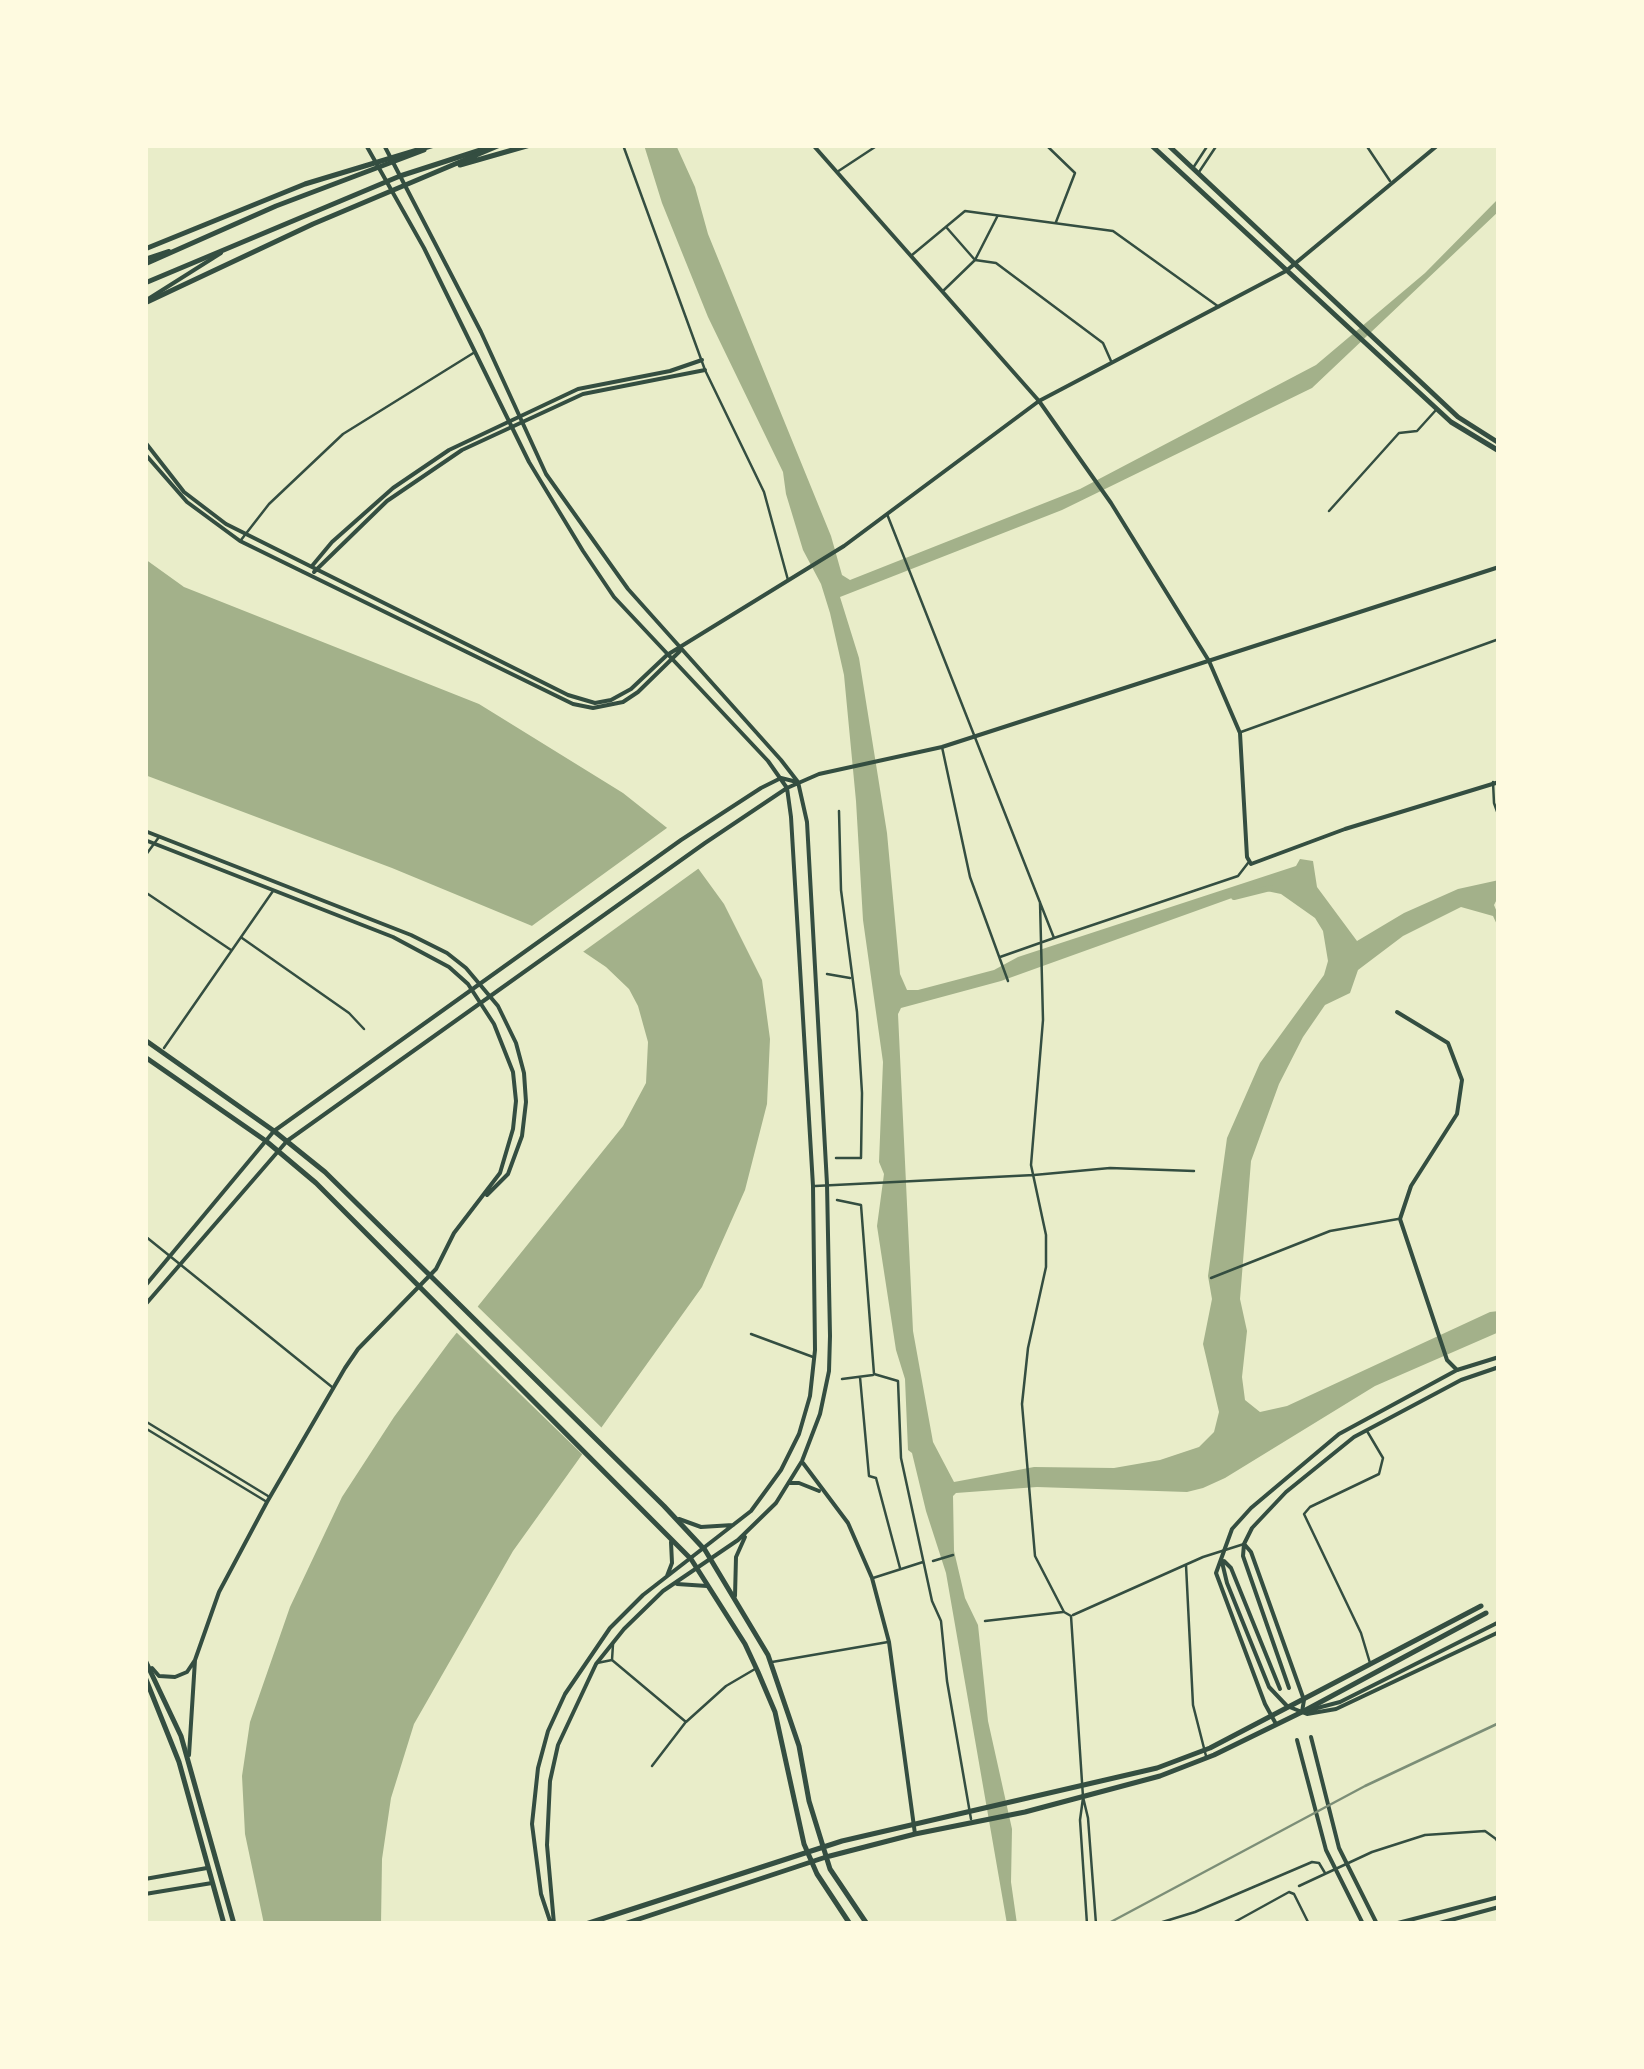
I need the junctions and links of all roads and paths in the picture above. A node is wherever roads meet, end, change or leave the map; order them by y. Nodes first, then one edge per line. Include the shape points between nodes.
1 (366, 145) edge
2 (384, 145) edge
3 (435, 145) edge
4 (498, 145) edge
5 (530, 145) edge
6 (623, 145) edge
7 (813, 145) edge
8 (878, 145) edge
9 (1046, 145) edge
10 (1151, 145) edge
11 (1168, 145) edge
12 (1208, 145) edge
13 (1217, 145) edge
14 (1366, 145) edge
15 (1438, 145) edge
16 (393, 163) junction
17 (378, 169) junction
18 (1195, 170) junction
19 (437, 171) junction
20 (836, 172) junction
21 (400, 176) junction
22 (385, 182) junction
23 (1392, 182) junction
24 (998, 215) junction
25 (1055, 223) junction
26 (946, 227) junction
27 (244, 240) junction
28 (145, 249) edge
29 (912, 254) junction
30 (974, 260) junction
31 (145, 262) edge
32 (1294, 265) junction
33 (1286, 271) junction
34 (145, 282) edge
35 (944, 290) junction
36 (145, 302) edge
37 (1220, 308) junction
38 (1356, 329) junction
39 (476, 351) junction
40 (702, 360) junction
41 (1112, 363) junction
42 (706, 370) junction
43 (1039, 401) junction
44 (1437, 409) junction
45 (522, 419) junction
46 (512, 424) junction
47 (145, 442) edge
48 (1499, 443) edge
49 (1499, 451) edge
50 (145, 454) edge
51 (1329, 512) dead end
52 (887, 514) junction
53 (245, 535) junction
54 (240, 541) junction
55 (1499, 567) edge
56 (311, 571) junction
57 (788, 582) junction
58 (1499, 639) edge
59 (682, 647) junction
60 (670, 658) junction
61 (1209, 661) junction
62 (1240, 733) junction
63 (975, 736) junction
64 (942, 747) junction
65 (781, 778) junction
66 (798, 782) junction
67 (1496, 782) edge
68 (787, 788) junction
69 (839, 811) dead end
70 (1499, 818) edge
71 (148, 832) edge
72 (160, 837) junction
73 (145, 840) edge
74 (155, 843) junction
75 (145, 856) edge
76 (1249, 862) junction
77 (274, 889) junction
78 (145, 892) edge
79 (1040, 902) junction
80 (241, 937) junction
81 (1054, 938) junction
82 (1039, 946) junction
83 (232, 950) junction
84 (1000, 957) junction
85 (826, 974) dead end
86 (853, 978) junction
87 (1008, 981) dead end
88 (1397, 1012) dead end
89 (364, 1030) dead end
90 (145, 1040) edge
91 (162, 1052) junction
92 (145, 1057) edge
93 (274, 1131) junction
94 (266, 1141) junction
95 (287, 1141) junction
96 (278, 1150) junction
97 (836, 1158) dead end
98 (1194, 1170) dead end
99 (1034, 1175) junction
100 (827, 1184) junction
101 (813, 1186) junction
102 (837, 1200) dead end
103 (476, 1205) junction
104 (1400, 1219) junction
105 (145, 1236) edge
106 (169, 1256) junction
107 (178, 1263) junction
108 (1210, 1278) dead end
109 (145, 1286) edge
110 (145, 1305) edge
111 (751, 1334) dead end
112 (815, 1357) junction
113 (1499, 1357) edge
114 (1499, 1367) edge
115 (1456, 1370) junction
116 (874, 1374) junction
117 (860, 1377) junction
118 (842, 1379) dead end
119 (333, 1388) junction
120 (145, 1420) edge
121 (145, 1428) edge
122 (1366, 1429) junction
123 (802, 1461) junction
124 (789, 1483) junction
125 (823, 1494) junction
126 (268, 1499) junction
127 (676, 1518) junction
128 (738, 1524) junction
129 (748, 1532) junction
130 (671, 1538) junction
131 (1244, 1544) junction
132 (1224, 1549) junction
133 (704, 1550) junction
134 (953, 1555) dead end
135 (1221, 1558) junction
136 (691, 1559) junction
137 (710, 1559) junction
138 (933, 1561) dead end
139 (924, 1562) junction
140 (1186, 1565) junction
141 (697, 1568) junction
142 (900, 1568) junction
143 (666, 1576) junction
144 (872, 1578) junction
145 (672, 1584) junction
146 (709, 1587) junction
147 (735, 1600) junction
148 (1480, 1606) dead end
149 (1064, 1612) junction
150 (1486, 1612) dead end
151 (1072, 1616) junction
152 (984, 1620) dead end
153 (1499, 1622) edge
154 (1499, 1632) edge
155 (614, 1642) junction
156 (889, 1642) junction
157 (196, 1660) junction
158 (612, 1660) junction
159 (146, 1662) edge
160 (770, 1662) junction
161 (596, 1664) junction
162 (1371, 1665) junction
163 (756, 1668) junction
164 (145, 1678) edge
165 (1289, 1688) dead end
166 (1280, 1690) dead end
167 (1304, 1700) junction
168 (1302, 1712) junction
169 (1272, 1716) junction
170 (686, 1722) junction
171 (1276, 1724) junction
172 (1311, 1737) dead end
173 (1297, 1740) dead end
174 (1205, 1754) junction
175 (188, 1760) junction
176 (652, 1766) dead end
177 (1082, 1787) junction
178 (1083, 1797) junction
179 (972, 1816) junction
180 (913, 1822) junction
181 (916, 1834) junction
182 (1498, 1840) edge
183 (823, 1848) junction
184 (808, 1852) junction
185 (826, 1856) junction
186 (812, 1861) junction
187 (206, 1868) junction
188 (1326, 1874) junction
189 (145, 1879) edge
190 (212, 1884) junction
191 (1299, 1886) dead end
192 (145, 1894) edge
193 (1499, 1897) edge
194 (1499, 1907) edge
195 (224, 1924) edge
196 (234, 1924) edge
197 (552, 1924) edge
198 (586, 1924) edge
199 (624, 1924) edge
200 (850, 1924) edge
201 (868, 1924) edge
202 (1087, 1924) edge
203 (1096, 1924) edge
204 (1156, 1924) edge
205 (1231, 1924) edge
206 (1309, 1924) edge
207 (1363, 1924) edge
208 (1377, 1924) edge
209 (1394, 1924) edge
210 (1439, 1924) edge

1 - 17 main road
2 - 16 main road
3 - 16 main road
3 - 28 main road via 305,184
4 - 19 main road
4 - 21 main road
5 - 19 main road
6 - 40 street
7 - 20 main road
8 - 20 street
9 - 25 street via 1075,173
10 - 33 main road
11 - 18 main road
12 - 18 street
13 - 18 street
14 - 23 street
15 - 23 main road
16 - 17 main road
16 - 21 main road
17 - 22 main road
17 - 31 main road
18 - 32 main road
19 - 36 main road
20 - 29 main road
21 - 22 main road
21 - 45 main road
22 - 27 main road
22 - 39 main road
23 - 32 main road
24 - 25 street
24 - 26 street via 965,211
24 - 30 street
25 - 37 street via 1112,231
26 - 29 street
26 - 30 street
27 - 34 main road
27 - 36 main road
29 - 35 main road
30 - 35 street
30 - 41 street via 996,264 1034,291 1103,343
32 - 33 main road
32 - 38 main road
33 - 37 main road
33 - 38 main road
35 - 43 main road
37 - 41 main road
38 - 44 main road
38 - 48 main road
39 - 46 main road
39 - 53 street via 343,434
40 - 42 street
40 - 45 main road via 588,386
41 - 43 main road
42 - 45 main road via 591,392
42 - 57 street via 764,492
43 - 52 main road
43 - 61 main road
44 - 49 main road
44 - 51 street via 1417,431 1399,433
45 - 46 main road
45 - 59 main road via 546,474 628,589
46 - 56 main road via 449,450 402,481 332,542
46 - 60 main road via 603,582
47 - 53 main road via 184,492
50 - 54 main road via 187,502
52 - 57 main road
52 - 63 street
53 - 54 street
53 - 56 main road
54 - 56 main road
55 - 61 main road
56 - 60 main road via 585,702 620,696
57 - 59 main road
58 - 62 street
59 - 60 main road
59 - 66 main road
60 - 65 main road
61 - 62 main road
61 - 63 main road
62 - 76 main road
63 - 64 main road
63 - 79 street
64 - 66 main road
64 - 84 street via 970,876
65 - 66 main road
65 - 68 main road
65 - 93 main road via 681,840
66 - 68 main road
66 - 100 main road via 807,822
67 - 70 street
67 - 76 main road
68 - 95 main road
68 - 101 main road
69 - 86 street
71 - 72 main road
71 - 73 street
72 - 74 street
72 - 103 main road via 400,930 466,968 509,1027 526,1102 514,1162
73 - 74 main road
74 - 75 street
74 - 77 main road
76 - 81 street via 1238,876
77 - 80 street
77 - 103 main road via 430,955 460,975 485,1007 506,1048 516,1102 500,1173
78 - 83 street
79 - 81 street
79 - 82 street
80 - 83 street
80 - 89 street
81 - 82 street
82 - 84 street
82 - 99 street via 1043,1020
83 - 91 street
84 - 87 street
85 - 86 street
86 - 97 street via 860,1158
88 - 104 main road via 1448,1043 1462,1080 1457,1114 1412,1186
90 - 91 main road
91 - 93 main road
92 - 94 main road
93 - 94 main road
93 - 95 main road
94 - 96 main road
94 - 106 main road
95 - 96 main road
95 - 127 main road
96 - 107 main road
96 - 130 main road
98 - 99 street
99 - 100 street
99 - 149 street via 1046,1267 1022,1404 1028,1500 1036,1562
100 - 101 street
100 - 123 main road via 828,1371
101 - 112 main road
102 - 116 street via 862,1205
103 - 119 main road via 436,1269 358,1349
104 - 108 street via 1330,1230
104 - 115 main road
105 - 106 street
106 - 107 street
106 - 109 main road
107 - 110 main road
107 - 119 street
111 - 112 street
112 - 128 main road via 799,1434 781,1470
113 - 115 main road
114 - 122 main road
115 - 132 main road via 1339,1434 1252,1508
116 - 117 street
116 - 139 street via 898,1380 902,1458
117 - 118 street
117 - 142 street via 869,1476 876,1478
119 - 126 main road
120 - 126 street
121 - 126 street
122 - 131 main road via 1265,1512
122 - 162 street via 1383,1458 1379,1474 1304,1514
123 - 124 main road
123 - 125 main road
124 - 125 main road
124 - 129 main road
125 - 144 main road via 848,1523
126 - 157 main road via 218,1592
127 - 128 main road via 701,1526
127 - 133 main road
128 - 133 main road
129 - 137 main road
129 - 147 main road via 736,1558
130 - 136 main road
130 - 143 main road
131 - 132 street
131 - 165 main road
131 - 167 main road
132 - 135 main road
132 - 140 street
133 - 136 main road
133 - 137 main road
134 - 138 street
135 - 154 main road via 1269,1687 1287,1706 1307,1714 1336,1710
135 - 166 main road via 1231,1568
135 - 169 main road via 1216,1574
136 - 141 main road
136 - 143 main road
137 - 141 main road
137 - 147 main road
139 - 142 street
139 - 179 street via 941,1622
140 - 151 street
140 - 174 street via 1193,1705
141 - 145 main road
141 - 146 main road
142 - 144 street
143 - 197 main road via 610,1628 548,1732 532,1824
144 - 156 main road
145 - 146 main road
145 - 155 main road
146 - 163 main road
147 - 160 main road
148 - 162 main road
149 - 151 street
149 - 152 street
150 - 168 main road
151 - 177 street
153 - 168 main road via 1324,1708
155 - 158 street
155 - 161 main road
156 - 160 street
156 - 180 main road
157 - 159 main road via 175,1678 158,1676
157 - 175 main road
158 - 161 street
158 - 170 street
159 - 175 main road
160 - 183 main road
161 - 197 main road via 558,1745 550,1781
162 - 167 main road
163 - 170 street
163 - 184 main road via 775,1712
164 - 187 main road via 179,1762
167 - 168 main road
167 - 169 main road
168 - 171 main road
169 - 171 main road
169 - 174 main road
170 - 176 street
171 - 174 main road
172 - 208 main road via 1339,1848
173 - 207 main road via 1326,1850
174 - 177 main road
174 - 178 main road via 1160,1776
175 - 196 main road
177 - 178 street
177 - 179 main road
178 - 179 main road
178 - 202 street
178 - 203 street
179 - 180 main road
179 - 181 main road
180 - 181 main road
180 - 183 main road
181 - 185 main road
182 - 188 street via 1485,1831 1425,1835
183 - 184 main road
183 - 185 main road
184 - 186 main road
184 - 198 main road
185 - 186 main road
185 - 201 main road
186 - 199 main road
186 - 200 main road
187 - 189 main road
187 - 190 main road
188 - 191 street
188 - 204 street via 1316,1861
190 - 192 main road
190 - 195 main road
193 - 209 main road
194 - 210 main road
205 - 206 street via 1288,1892

